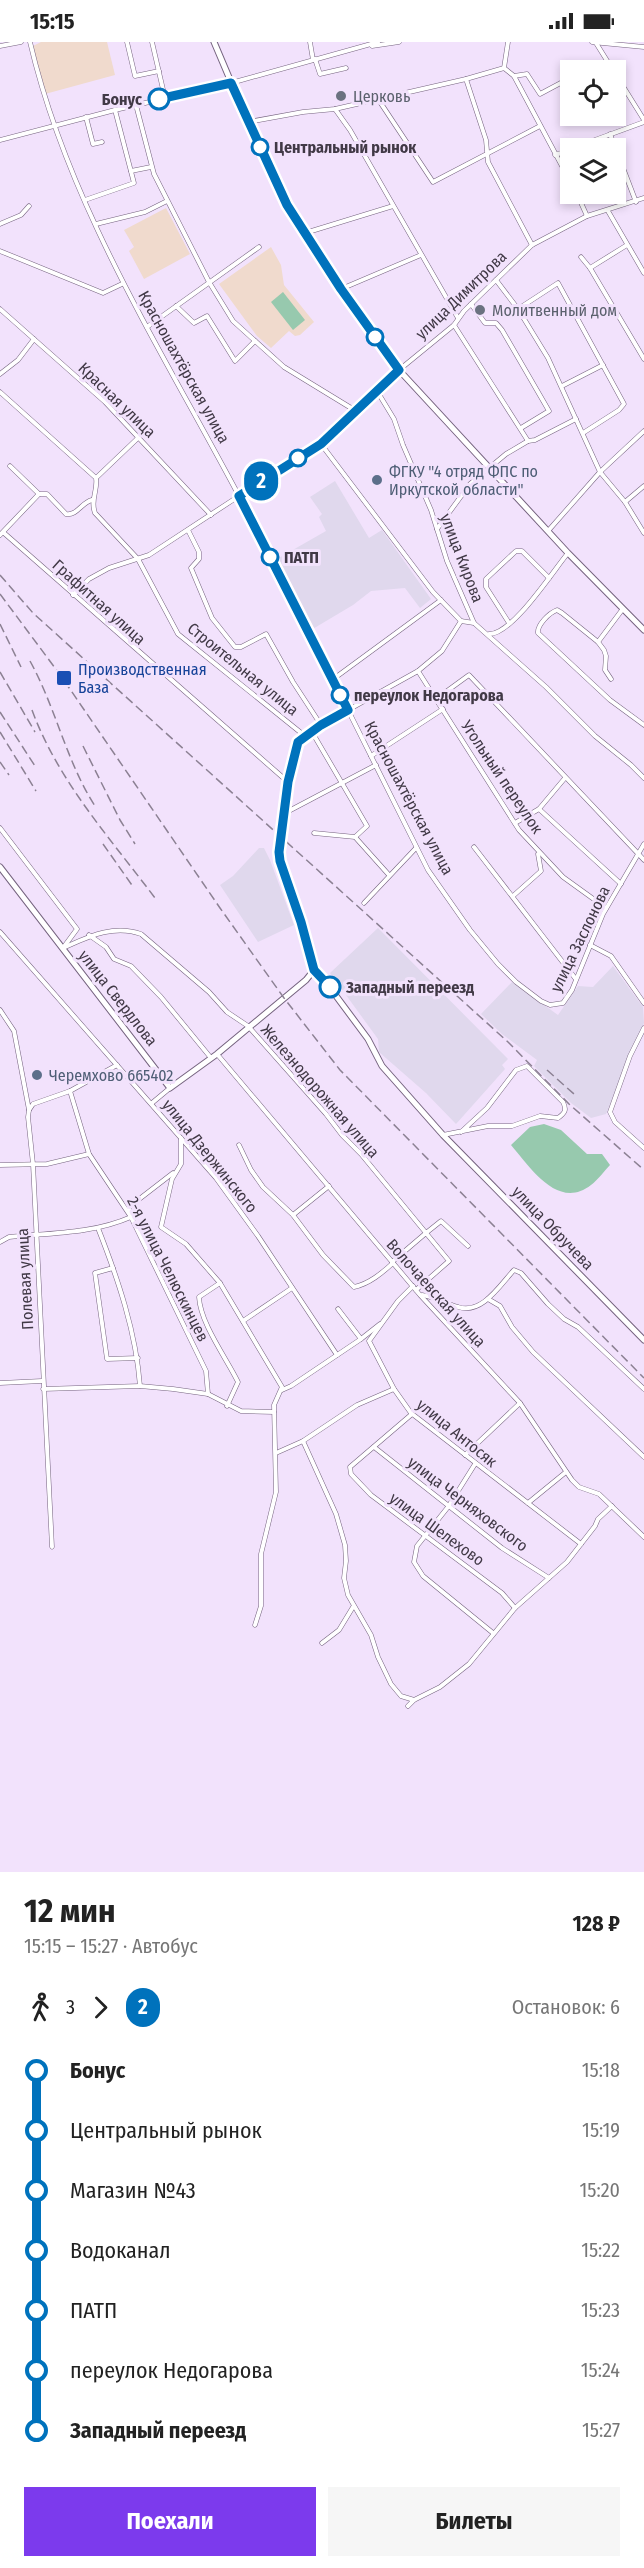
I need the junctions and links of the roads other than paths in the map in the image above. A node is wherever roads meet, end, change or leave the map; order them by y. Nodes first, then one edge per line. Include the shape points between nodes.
1 (21, 42) edge
2 (30, 42) edge
3 (126, 42) edge
4 (152, 42) edge
5 (214, 42) edge
6 (310, 42) edge
7 (378, 42) edge
8 (399, 42) edge
9 (508, 42) edge
10 (594, 43) edge
11 (368, 44) edge
12 (0, 46) edge
13 (644, 47) edge
14 (314, 59) junction
15 (346, 68) dead end
16 (504, 68) junction
17 (159, 70) junction
18 (513, 76) junction
19 (466, 79) junction
20 (231, 83) junction
21 (560, 83) edge
22 (165, 98) junction
23 (378, 99) junction
24 (136, 105) junction
25 (335, 109) junction
26 (115, 110) junction
27 (86, 117) junction
28 (644, 121) edge
29 (248, 122) junction
30 (53, 126) junction
31 (540, 126) junction
32 (610, 134) junction
33 (600, 138) edge
34 (0, 140) edge
35 (102, 142) dead end
36 (487, 152) junction
37 (560, 153) edge
38 (555, 155) junction
39 (560, 164) edge
40 (152, 167) junction
41 (130, 171) junction
42 (644, 198) edge
43 (85, 200) junction
44 (167, 201) junction
45 (636, 202) junction
46 (582, 204) edge
47 (28, 206) dead end
48 (393, 206) junction
49 (608, 211) junction
50 (587, 216) junction
51 (0, 224) edge
52 (96, 224) junction
53 (305, 233) junction
54 (627, 245) junction
55 (532, 246) junction
56 (259, 247) dead end
57 (0, 251) edge
58 (421, 255) junction
59 (581, 257) dead end
60 (590, 268) junction
61 (644, 273) edge
62 (496, 280) junction
63 (209, 282) junction
64 (122, 284) junction
65 (341, 289) junction
66 (471, 304) junction
67 (176, 306) junction
68 (0, 309) edge
69 (518, 309) junction
70 (459, 318) junction
71 (454, 325) junction
72 (147, 327) junction
73 (34, 339) junction
74 (255, 341) junction
75 (644, 359) edge
76 (603, 365) junction
77 (399, 370) junction
78 (0, 374) edge
79 (561, 386) junction
80 (377, 391) junction
81 (0, 392) edge
82 (357, 411) junction
83 (576, 419) junction
84 (521, 428) junction
85 (644, 431) edge
86 (582, 433) junction
87 (138, 436) junction
88 (528, 441) junction
89 (321, 444) junction
90 (10, 466) dead end
91 (489, 468) junction
92 (600, 472) junction
93 (96, 478) junction
94 (644, 486) edge
95 (39, 495) junction
96 (239, 496) junction
97 (92, 500) junction
98 (625, 502) junction
99 (211, 515) junction
100 (436, 529) junction
101 (188, 530) junction
102 (548, 531) junction
103 (2, 534) edge
104 (644, 534) edge
105 (568, 553) junction
106 (138, 559) junction
107 (549, 578) junction
108 (73, 595) junction
109 (441, 600) junction
110 (622, 610) junction
111 (461, 621) junction
112 (474, 623) junction
113 (509, 623) junction
114 (644, 630) edge
115 (486, 634) junction
116 (598, 642) junction
117 (418, 671) junction
118 (611, 679) dead end
119 (332, 680) junction
120 (436, 699) junction
121 (348, 710) junction
122 (442, 710) junction
123 (644, 724) edge
124 (321, 725) junction
125 (311, 731) junction
126 (305, 736) junction
127 (371, 756) junction
128 (376, 765) junction
129 (565, 778) junction
130 (644, 778) edge
131 (288, 782) junction
132 (342, 782) junction
133 (539, 809) junction
134 (285, 813) junction
135 (516, 823) junction
136 (0, 828) edge
137 (314, 833) dead end
138 (356, 837) junction
139 (644, 844) edge
140 (474, 847) dead end
141 (416, 848) junction
142 (537, 851) junction
143 (639, 855) junction
144 (644, 860) edge
145 (0, 867) edge
146 (389, 875) junction
147 (621, 884) junction
148 (513, 896) junction
149 (364, 903) dead end
150 (606, 908) junction
151 (0, 932) edge
152 (89, 935) junction
153 (590, 945) junction
154 (63, 948) junction
155 (314, 970) junction
156 (576, 979) junction
157 (644, 1003) edge
158 (550, 1005) joint
159 (0, 1010) edge
160 (6, 1020) junction
161 (0, 1021) edge
162 (248, 1026) junction
163 (644, 1028) edge
164 (217, 1053) junction
165 (211, 1058) junction
166 (117, 1065) junction
167 (170, 1088) junction
168 (70, 1091) junction
169 (152, 1103) junction
170 (29, 1110) junction
171 (461, 1132) junction
172 (443, 1135) junction
173 (181, 1137) junction
174 (239, 1145) dead end
175 (644, 1148) edge
176 (89, 1154) junction
177 (33, 1164) junction
178 (0, 1165) edge
179 (177, 1171) junction
180 (328, 1186) junction
181 (293, 1215) junction
182 (131, 1217) junction
183 (98, 1228) junction
184 (426, 1233) junction
185 (35, 1234) junction
186 (0, 1242) edge
187 (468, 1246) dead end
188 (393, 1263) junction
189 (113, 1268) junction
190 (220, 1283) junction
191 (413, 1286) junction
192 (292, 1288) junction
193 (416, 1290) junction
194 (420, 1295) junction
195 (488, 1299) junction
196 (338, 1309) dead end
197 (386, 1318) junction
198 (243, 1322) junction
199 (361, 1339) junction
200 (644, 1340) edge
201 (337, 1355) junction
202 (138, 1358) junction
203 (42, 1381) junction
204 (0, 1383) edge
205 (140, 1386) junction
206 (43, 1389) junction
207 (394, 1389) junction
208 (644, 1389) edge
209 (282, 1390) junction
210 (208, 1394) junction
211 (520, 1403) junction
212 (227, 1406) junction
213 (274, 1412) junction
214 (412, 1414) junction
215 (303, 1441) junction
216 (374, 1447) junction
217 (276, 1453) junction
218 (465, 1455) junction
219 (644, 1457) edge
220 (475, 1464) junction
221 (566, 1472) junction
222 (528, 1503) junction
223 (612, 1506) junction
224 (448, 1507) junction
225 (426, 1535) junction
226 (644, 1537) edge
227 (581, 1544) junction
228 (52, 1547) dead end
229 (549, 1578) junction
230 (353, 1607) junction
231 (515, 1608) junction
232 (255, 1625) dead end
233 (494, 1633) junction
234 (322, 1643) dead end
235 (414, 1700) junction
236 (408, 1706) dead end

1 - 12 street
2 - 30 street, Красношахтёрская улица
3 - 17 street via 135,76
4 - 17 street
5 - 20 street
6 - 14 street
7 - 11 street
8 - 11 street
9 - 16 street
10 - 13 street
10 - 28 street
11 - 14 street
14 - 15 street via 320,74
14 - 20 street
16 - 18 street
16 - 19 street
17 - 22 street
18 - 21 street via 527,74 540,94
18 - 31 street
19 - 23 street
19 - 36 street
20 - 22 street
20 - 29 street
22 - 24 street
23 - 25 street
23 - 36 street via 433,182
24 - 26 street
24 - 40 street
25 - 29 street
25 - 48 street
26 - 27 street
26 - 41 street
27 - 30 street
27 - 35 street via 93,144
28 - 32 street
29 - 53 street via 287,205
30 - 34 street
30 - 43 street, Красношахтёрская улица
31 - 36 street
31 - 38 street
32 - 33 street
32 - 45 street
36 - 55 street via 488,162
37 - 38 street
38 - 39 street
40 - 41 street
40 - 44 street
41 - 43 street via 134,183
42 - 45 street, улица Димитрова
43 - 52 street, Красношахтёрская улица
44 - 52 street via 145,212
44 - 63 street
45 - 49 street, улица Димитрова
46 - 50 street
47 - 51 street via 21,215
48 - 53 street
48 - 58 street
49 - 50 street, улица Димитрова
49 - 54 street
50 - 55 street, улица Димитрова
52 - 64 street, Красношахтёрская улица
53 - 65 street
54 - 60 street
54 - 61 street
55 - 62 street, улица Димитрова
56 - 63 street
57 - 64 street via 103,293
58 - 65 street
58 - 70 street
59 - 60 street
60 - 75 street
62 - 66 street, улица Димитрова
62 - 69 street
63 - 67 street
63 - 74 street via 234,321
64 - 72 street, Красношахтёрская улица
65 - 77 street
66 - 70 street, улица Димитрова
66 - 84 street via 485,322 496,323 502,330 549,411
67 - 72 street
67 - 74 street via 194,323 207,316 235,361
68 - 73 street, Красная улица
69 - 76 street via 558,283
69 - 79 street
70 - 71 street, улица Димитрова
71 - 77 street, улица Димитрова
71 - 84 street
72 - 96 street, Красношахтёрская улица
73 - 78 street via 18,360
73 - 87 street, Красная улица
74 - 82 street via 284,367
76 - 79 street
76 - 86 street via 624,404
77 - 80 street, улица Димитрова
77 - 91 street
79 - 83 street
80 - 82 street, улица Димитрова
80 - 100 street, улица Кирова via 394,419
81 - 93 street
82 - 89 street, улица Димитрова
83 - 86 street
83 - 88 street
84 - 88 street
85 - 92 street
86 - 92 street
87 - 93 street
87 - 99 street, Красная улица
88 - 91 street
89 - 96 street, улица Димитрова
89 - 109 street
90 - 95 street
91 - 100 street via 459,496
91 - 102 street
92 - 98 street
92 - 102 street
93 - 97 street via 98,487
94 - 98 street
95 - 97 street via 47,494 70,515
95 - 103 street
96 - 99 street, улица Димитрова
96 - 119 street, Красношахтёрская улица
97 - 106 street, Строительная улица via 95,513
98 - 104 street
99 - 101 street, улица Димитрова
100 - 112 street, улица Кирова
101 - 106 street, улица Димитрова
101 - 124 street via 199,552 199,559 191,568 212,618 235,647 266,633
102 - 105 street
103 - 108 street, Графитная улица
105 - 107 street
105 - 110 street
106 - 108 street, улица Димитрова via 89,579
106 - 126 street, Строительная улица via 178,634
107 - 113 street
107 - 113 street via 522,551 516,551 486,579 486,587
108 - 131 street, Графитная улица
109 - 111 street
109 - 119 street
110 - 114 street
110 - 116 street
111 - 112 street
111 - 117 street via 442,651
112 - 115 street, улица Кирова
113 - 115 street via 497,633
115 - 130 street, улица Кирова
116 - 118 street
116 - 123 street via 557,610 537,629 552,648 610,700
117 - 120 street, Угольный переулок
117 - 121 street
119 - 121 street, Красношахтёрская улица
120 - 122 street, Угольный переулок
120 - 129 street via 469,675
121 - 124 street
121 - 127 street, Красношахтёрская улица
122 - 127 street
122 - 135 street, Угольный переулок
124 - 125 street
125 - 126 street
125 - 132 street, Строительная улица
126 - 131 street via 298,742
127 - 128 street, Красношахтёрская улица
128 - 132 street
128 - 141 street, Красношахтёрская улица
129 - 133 street
129 - 143 street
131 - 134 street
132 - 134 street
132 - 138 street, Строительная улица via 367,826
133 - 135 street
133 - 147 street
134 - 155 street via 280,861
135 - 142 street, Угольный переулок
136 - 154 street via 77,929
137 - 138 street
138 - 146 street
139 - 143 street, улица Заслонова
140 - 148 street
141 - 146 street
141 - 158 street, Красношахтёрская улица via 498,964
142 - 148 street via 541,871
142 - 150 street, Угольный переулок via 563,877
143 - 144 street
143 - 147 street, улица Заслонова
145 - 154 street, улица Свердлова
146 - 149 street
147 - 150 street, улица Заслонова
148 - 156 street
150 - 153 street, улица Заслонова
151 - 166 street, улица Дзержинского
152 - 154 street, Железнодорожная улица
152 - 162 street, Железнодорожная улица via 131,930 141,934 227,1012
152 - 165 street via 106,947 114,959 131,966
153 - 156 street, улица Заслонова
153 - 157 street via 611,956
154 - 167 street, улица Свердлова
155 - 162 street
155 - 172 street via 368,1039 382,1066
156 - 158 street, улица Заслонова via 563,1003
159 - 160 street, Полевая улица
160 - 161 street
160 - 170 street, Полевая улица via 14,1031
162 - 164 street
162 - 184 street, Железнодорожная улица
163 - 175 street via 610,1112 615,1122
164 - 165 street
164 - 180 street, Волочаевская улица
165 - 167 street
166 - 168 street
166 - 169 street, улица Дзержинского
167 - 169 street
168 - 170 street via 33,1104
168 - 176 street, 2-я улица Челюскинцев
169 - 173 street, улица Дзержинского
170 - 177 street, Полевая улица
171 - 171 street via 487,1108 516,1070 527,1066 566,1108 558,1118 540,1116 512,1126
171 - 172 street
172 - 200 street, улица Обручева
173 - 179 street via 181,1164
173 - 192 street, улица Дзержинского via 223,1187
174 - 181 street via 264,1187
176 - 177 street
176 - 182 street, 2-я улица Челюскинцев
177 - 178 street
177 - 185 street, Полевая улица
179 - 182 street via 129,1208
179 - 190 street via 161,1227 186,1244
180 - 181 street
180 - 188 street, Волочаевская улица
181 - 188 street via 354,1287 378,1276
182 - 183 street
182 - 210 street, 2-я улица Челюскинцев via 206,1371
183 - 185 street
183 - 189 street
184 - 187 street via 441,1221
184 - 188 street
184 - 193 street, Железнодорожная улица via 449,1261
185 - 186 street
185 - 203 street, Полевая улица
188 - 191 street, Волочаевская улица
189 - 202 street
189 - 202 street via 95,1273 107,1359
190 - 198 street
190 - 212 street via 199,1297 199,1302 238,1383
191 - 193 street, Волочаевская улица
191 - 197 street, улица Антосяк
192 - 198 street
192 - 201 street, улица Дзержинского
193 - 194 street, Волочаевская улица
194 - 195 street via 440,1298 463,1309
194 - 211 street, Волочаевская улица
195 - 208 street via 514,1270 521,1273 548,1305 578,1327
195 - 219 street via 500,1306 512,1328 533,1352
196 - 199 street
197 - 199 street
197 - 207 street, улица Антосяк via 369,1345
198 - 209 street
199 - 201 street
201 - 209 street
202 - 205 street
203 - 204 street
203 - 206 street, Полевая улица
205 - 206 street
205 - 210 street
206 - 228 street, Полевая улица
207 - 214 street, улица Антосяк
207 - 215 street via 357,1405
209 - 213 street
210 - 212 street
211 - 218 street
211 - 221 street, Волочаевская улица
212 - 213 street via 241,1411
213 - 217 street
214 - 216 street
214 - 218 street, улица Антосяк
215 - 217 street
215 - 230 street via 336,1514 345,1545 344,1578
216 - 224 street, улица Черняховского
216 - 225 street, улица Шелехово via 350,1467 351,1474 371,1495
217 - 232 street via 276,1492 261,1554 261,1606
218 - 220 street, улица Антосяк
220 - 222 street, улица Антосяк
220 - 224 street
221 - 222 street
221 - 223 street, Волочаевская улица via 579,1487 599,1494
222 - 227 street, улица Антосяк
223 - 226 street, Волочаевская улица
223 - 227 street via 597,1519
224 - 225 street
224 - 229 street, улица Черняховского
225 - 231 street, улица Шелехово via 502,1593
225 - 233 street via 414,1554 414,1562 423,1576
227 - 229 street
229 - 231 street
230 - 234 street via 339,1630
230 - 235 street via 371,1635 391,1684 401,1696
231 - 233 street
233 - 235 street via 469,1664 440,1687
235 - 236 street

